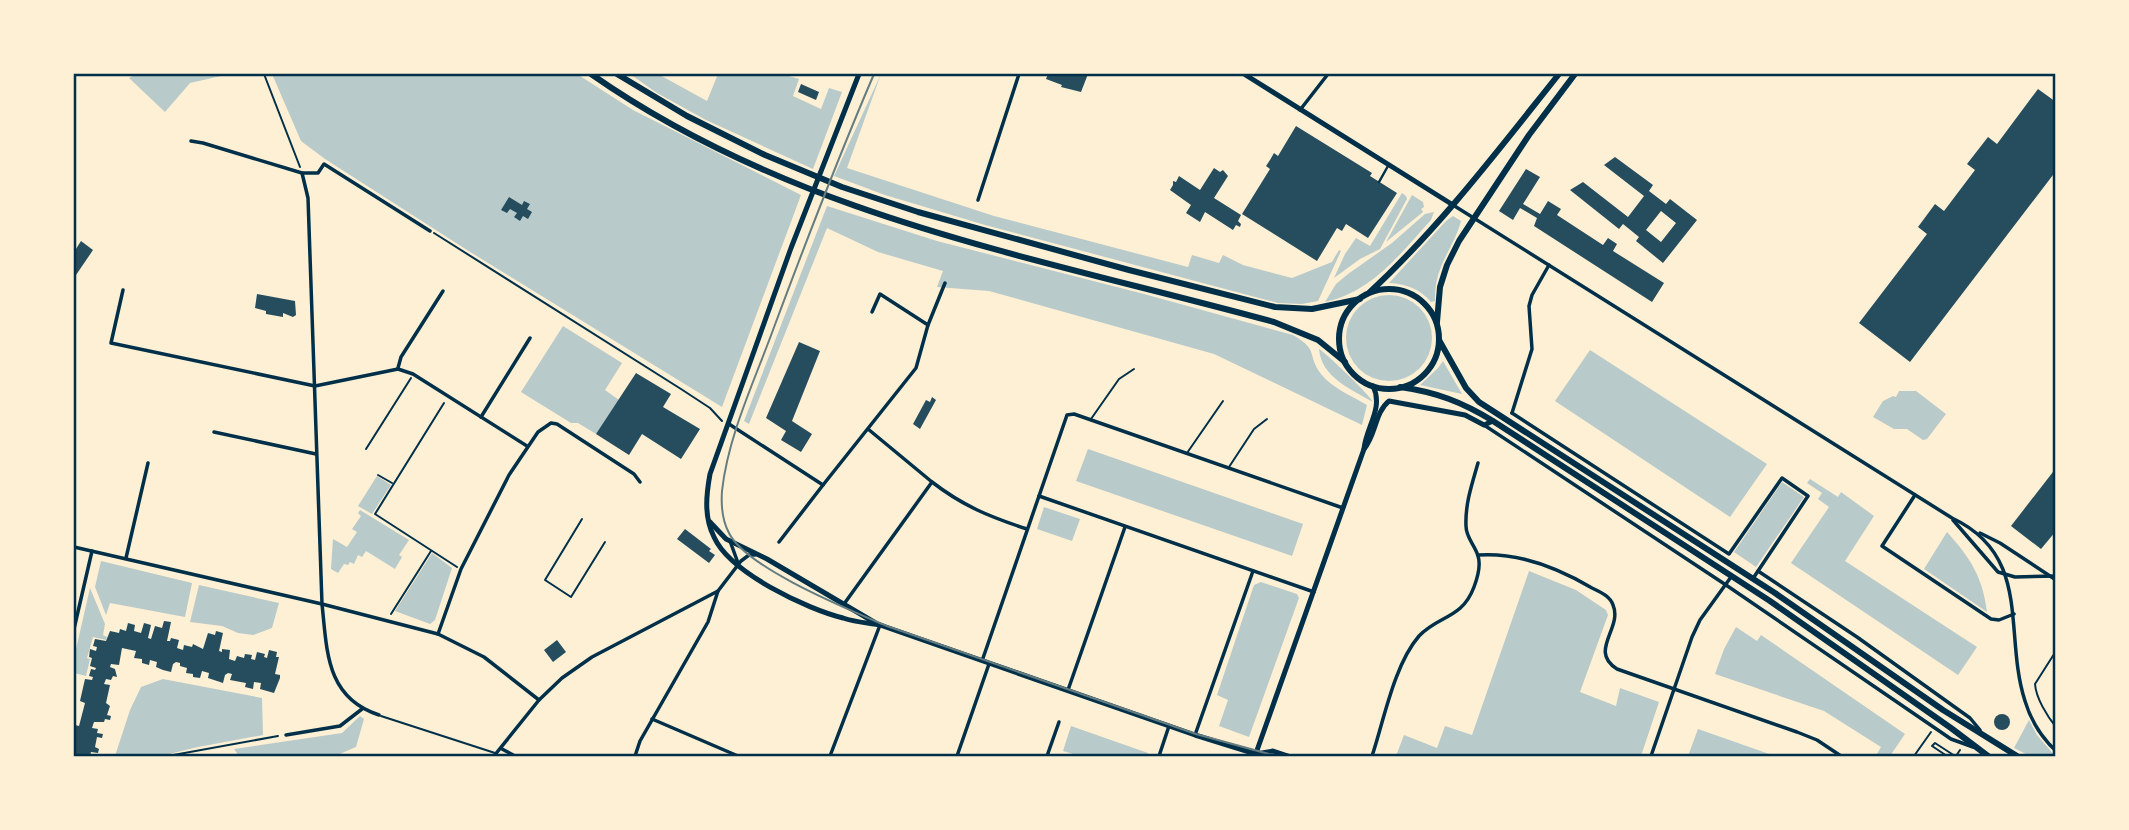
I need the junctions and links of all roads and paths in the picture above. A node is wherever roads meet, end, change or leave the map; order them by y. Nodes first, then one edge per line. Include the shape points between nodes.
1 (264, 74) edge
2 (590, 74) edge
3 (617, 74) edge
4 (859, 74) edge
5 (1019, 74) edge
6 (1244, 74) edge
7 (1328, 74) edge
8 (1559, 74) edge
9 (1576, 74) edge
10 (1300, 110) junction
11 (191, 141) dead end
12 (1388, 166) junction
13 (302, 173) junction
14 (1379, 182) dead end
15 (978, 200) dead end
16 (1453, 205) junction
17 (1473, 218) junction
18 (430, 231) joint
19 (1549, 265) junction
20 (945, 283) dead end
21 (123, 290) dead end
22 (443, 291) dead end
23 (1368, 294) junction
24 (1360, 299) junction
25 (872, 312) dead end
26 (1436, 324) junction
27 (928, 325) junction
28 (530, 338) dead end
29 (1439, 340) junction
30 (1345, 362) junction
31 (398, 369) junction
32 (1133, 369) dead end
33 (413, 374) junction
34 (315, 386) junction
35 (1373, 386) junction
36 (1400, 387) junction
37 (449, 396) junction
38 (1223, 401) dead end
39 (1512, 413) junction
40 (481, 417) junction
41 (1503, 418) junction
42 (1267, 419) dead end
43 (1090, 420) junction
44 (1493, 421) junction
45 (727, 424) junction
46 (1484, 425) junction
47 (868, 429) junction
48 (214, 432) dead end
49 (527, 446) junction
50 (366, 449) dead end
51 (1364, 449) junction
52 (316, 454) junction
53 (1186, 454) junction
54 (148, 463) dead end
55 (1478, 463) dead end
56 (1228, 468) junction
57 (378, 475) dead end
58 (640, 482) dead end
59 (932, 482) junction
60 (393, 484) junction
61 (823, 485) junction
62 (1915, 495) junction
63 (1039, 496) junction
64 (1343, 508) junction
65 (1952, 518) junction
66 (582, 519) dead end
67 (708, 519) junction
68 (1125, 527) junction
69 (1028, 529) junction
70 (1978, 532) junction
71 (729, 540) junction
72 (605, 542) dead end
73 (779, 542) dead end
74 (74, 547) edge
75 (432, 550) junction
76 (92, 551) junction
77 (758, 555) junction
78 (1478, 555) junction
79 (126, 558) junction
80 (738, 565) junction
81 (461, 569) junction
82 (1253, 571) junction
83 (1758, 571) junction
84 (1731, 576) junction
85 (2007, 576) junction
86 (2054, 578) edge
87 (1752, 580) junction
88 (1726, 585) junction
89 (718, 591) junction
90 (1314, 592) junction
91 (322, 604) junction
92 (844, 604) junction
93 (2014, 614) junction
94 (388, 620) junction
95 (880, 625) junction
96 (74, 629) edge
97 (438, 634) junction
98 (1857, 637) junction
99 (1851, 644) junction
100 (2056, 651) edge
101 (982, 661) junction
102 (989, 664) junction
103 (1673, 689) junction
104 (1068, 691) junction
105 (539, 700) junction
106 (362, 709) junction
107 (379, 715) joint
108 (652, 719) junction
109 (1059, 722) dead end
110 (1170, 726) junction
111 (2056, 727) edge
112 (1933, 728) junction
113 (1983, 734) junction
114 (286, 735) joint
115 (1195, 736) junction
116 (1974, 747) junction
117 (502, 749) junction
118 (2056, 751) edge
119 (495, 755) edge
120 (1257, 756) edge
121 (167, 757) edge
122 (515, 757) edge
123 (635, 757) edge
124 (738, 757) edge
125 (830, 757) edge
126 (957, 757) edge
127 (1046, 757) edge
128 (1159, 757) edge
129 (1288, 757) edge
130 (1372, 757) edge
131 (1651, 757) edge
132 (1841, 757) edge
133 (1914, 757) edge
134 (1947, 757) edge
135 (1955, 757) edge
136 (1988, 757) edge
137 (2017, 757) edge

1 - 13 path
2 - 30 main road via 679,128 803,188 938,234 1275,322 1318,340
3 - 24 main road via 765,155 918,212 1275,307 1312,309
4 - 45 street
5 - 15 street
6 - 10 street
7 - 10 street
8 - 16 main road
9 - 17 main road
10 - 12 street
11 - 13 street
12 - 14 street
12 - 16 street
13 - 18 street via 318,173 324,164
13 - 34 street via 308,198
16 - 17 street
16 - 23 main road
17 - 19 street
17 - 26 main road via 1447,265
18 - 45 path via 681,389
19 - 39 street via 1528,306 1532,349
19 - 62 street
20 - 27 street
21 - 34 street via 111,343
22 - 31 street
23 - 24 main road
23 - 26 main road via 1404,291 1428,307
24 - 30 main road via 1346,314 1340,333
25 - 27 street via 880,294
26 - 29 main road
27 - 47 street via 916,368
28 - 40 street
29 - 36 main road via 1430,366 1417,380
29 - 41 main road via 1466,388
30 - 35 main road via 1357,377
31 - 33 street
31 - 34 street
32 - 43 lane via 1119,379
33 - 37 street
33 - 50 path
34 - 52 street
35 - 36 main road
35 - 51 street via 1378,405
36 - 44 main road via 1454,399
37 - 40 street
37 - 60 path
38 - 53 lane
39 - 41 street
39 - 83 street via 1730,554 1782,478 1808,496
40 - 49 street
41 - 87 main road
42 - 56 lane via 1254,429
43 - 53 street
43 - 63 street via 1067,415
44 - 46 street
44 - 84 main road
45 - 61 street
45 - 67 street via 710,474
46 - 51 street via 1465,415 1389,401
46 - 88 street
47 - 59 street
47 - 61 street
48 - 52 street
49 - 58 street via 544,427 557,424 635,474
49 - 81 street
51 - 64 street
52 - 91 street
53 - 56 street
54 - 79 street
55 - 78 street via 1465,530
56 - 64 street
57 - 60 path
59 - 69 street via 973,510
59 - 92 street
60 - 75 path via 375,514
61 - 73 street
62 - 65 street
62 - 93 street via 1882,546 1991,619
63 - 68 street
63 - 69 street
64 - 90 street
65 - 70 street
65 - 85 street via 1991,566
66 - 72 path via 545,580 572,597
67 - 71 street
67 - 80 street via 714,539
68 - 82 street
68 - 104 street
69 - 101 street
70 - 85 street
70 - 86 street
71 - 77 street
71 - 80 street
74 - 76 street
75 - 81 path
75 - 94 path
76 - 79 street
76 - 96 street
77 - 80 street via 749,555
77 - 92 street
78 - 103 street via 1544,565 1601,593 1611,600 1616,616 1606,644 1608,661 1617,669
78 - 130 street via 1477,579 1467,603 1420,635 1409,651
79 - 91 street
80 - 89 street
80 - 95 street via 816,609
81 - 97 street
82 - 90 street
82 - 115 street
83 - 87 street
83 - 98 street
84 - 88 street
84 - 116 main road
85 - 86 street
85 - 93 street
87 - 99 main road
88 - 103 street via 1700,620
88 - 112 street
89 - 105 street via 592,656
89 - 108 street via 708,622
90 - 120 street
91 - 94 street
91 - 106 street via 335,678 346,696
92 - 95 street
93 - 118 street via 2024,699 2040,733
94 - 97 street
95 - 101 street
95 - 125 street
97 - 105 street via 484,657
98 - 99 street
98 - 113 street via 1970,718
99 - 113 main road
100 - 111 lane via 2035,690
101 - 102 street
102 - 104 street
102 - 126 street
103 - 131 street
103 - 132 street via 1817,740
104 - 110 street
105 - 117 street
106 - 107 street
106 - 114 street via 340,726
107 - 119 lane
108 - 123 street
108 - 124 street
109 - 127 street
110 - 115 street
110 - 128 street
112 - 116 street
112 - 133 path
113 - 137 main road
114 - 121 path
115 - 120 street
116 - 136 main road
117 - 119 street
117 - 122 street
120 - 129 street via 1273,751
134 - 135 path via 1932,747 1935,743

